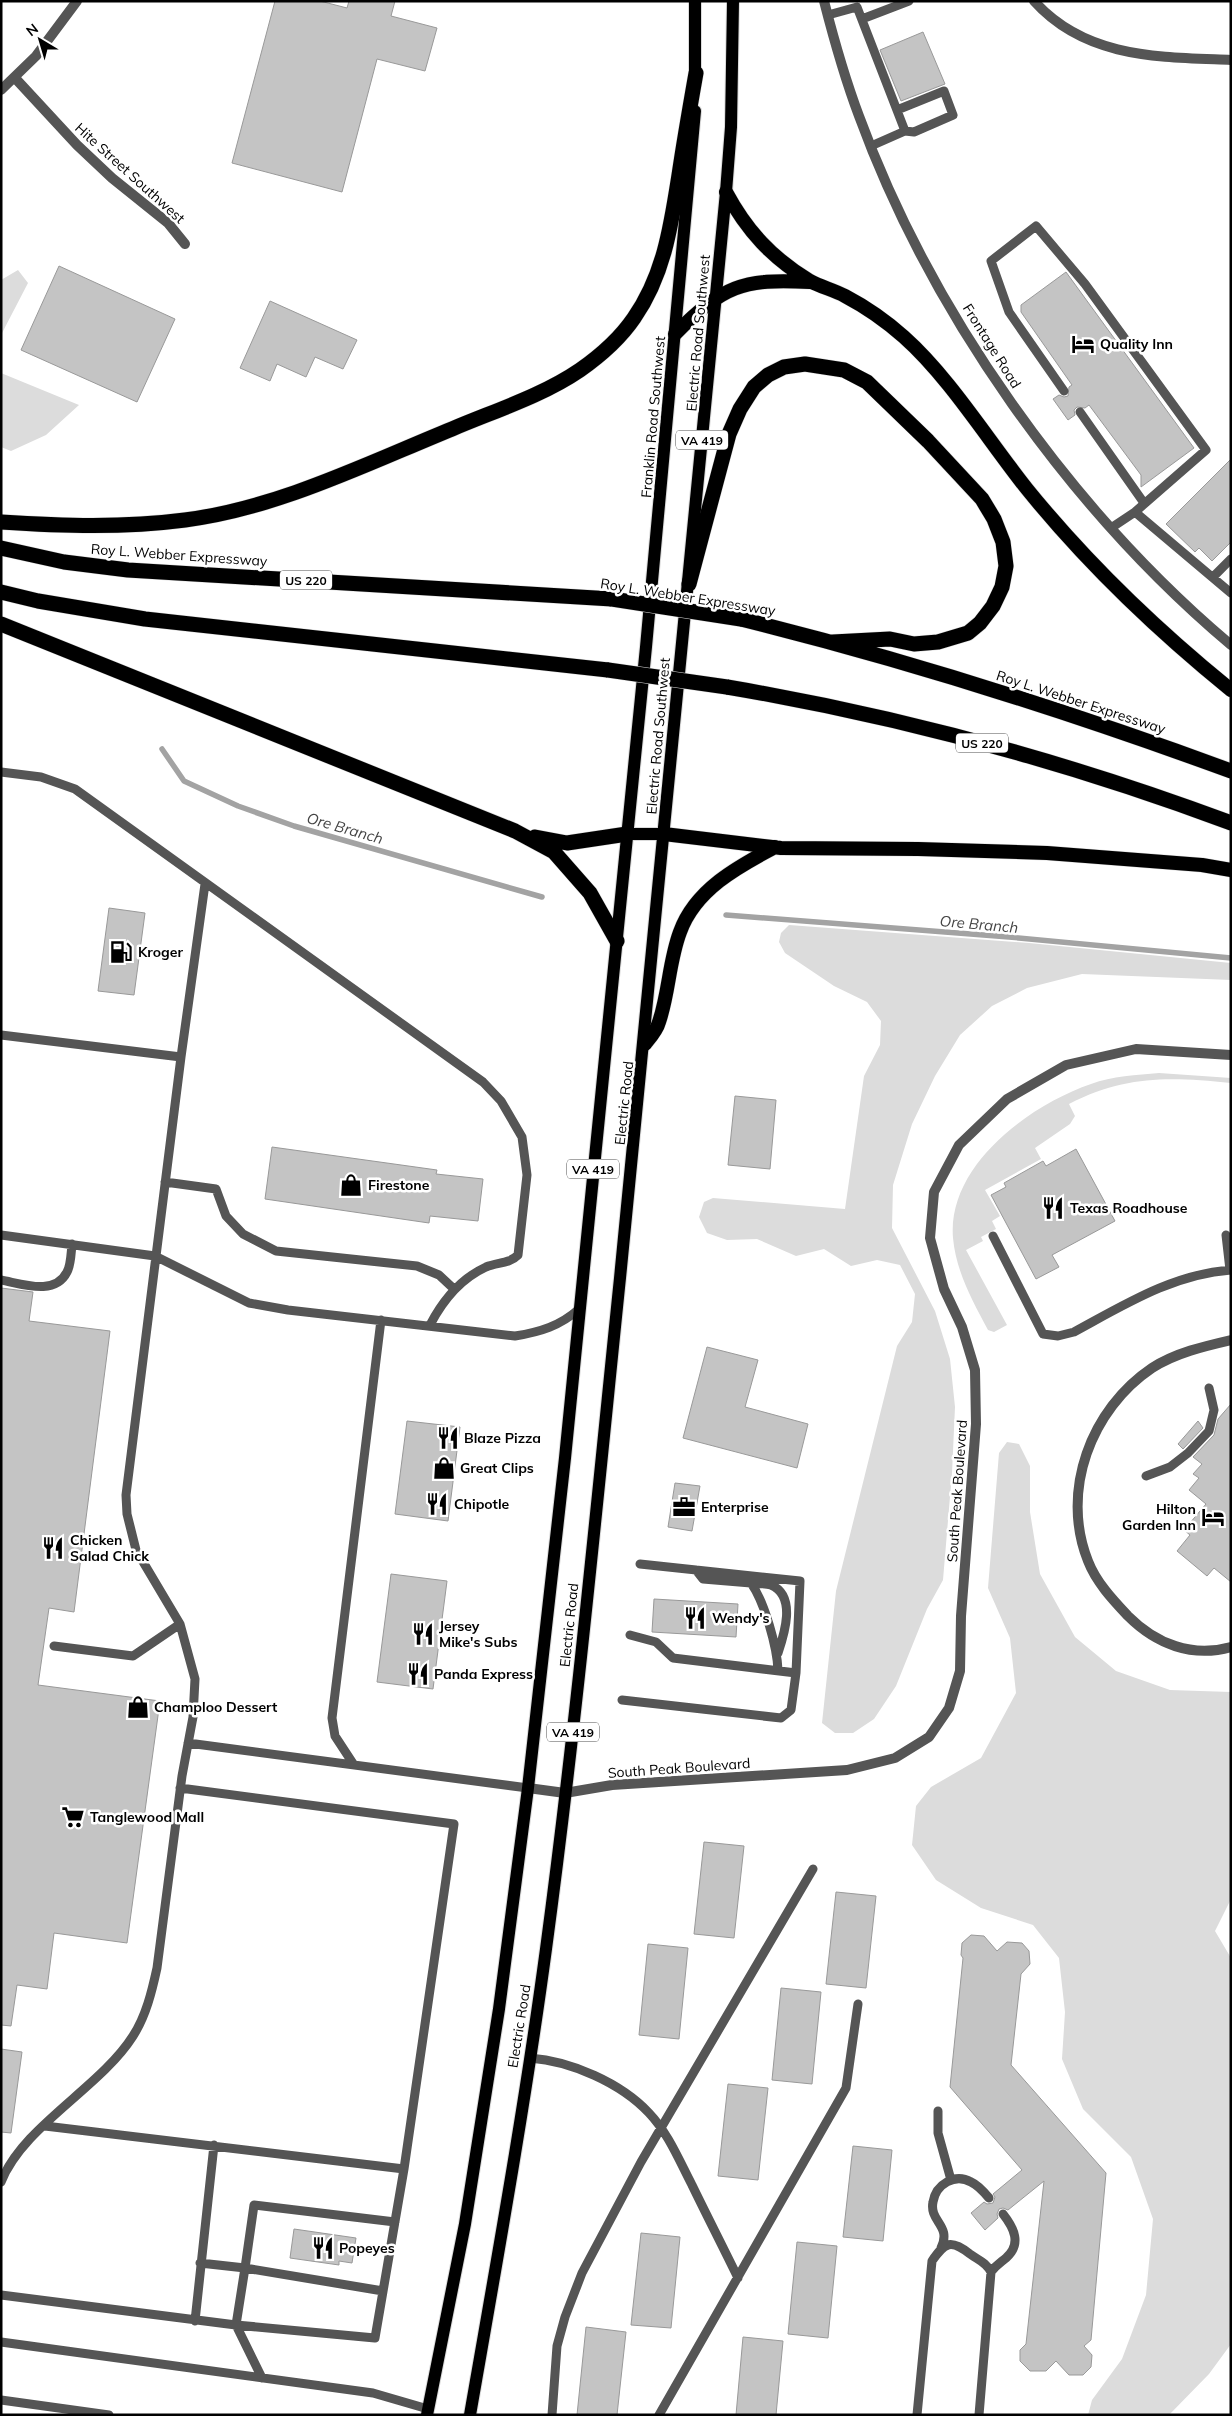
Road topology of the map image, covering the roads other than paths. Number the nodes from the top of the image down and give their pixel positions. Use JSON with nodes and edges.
{"nodes":[{"id":1,"x":76,"y":1,"type":"edge"},
{"id":2,"x":695,"y":1,"type":"edge"},
{"id":3,"x":732,"y":1,"type":"edge"},
{"id":4,"x":824,"y":1,"type":"edge"},
{"id":5,"x":909,"y":1,"type":"edge"},
{"id":6,"x":1034,"y":1,"type":"edge"},
{"id":7,"x":828,"y":16,"type":"junction"},
{"id":8,"x":862,"y":19,"type":"junction"},
{"id":9,"x":1231,"y":60,"type":"edge"},
{"id":10,"x":696,"y":73,"type":"junction"},
{"id":11,"x":15,"y":78,"type":"junction"},
{"id":12,"x":1,"y":90,"type":"edge"},
{"id":13,"x":897,"y":110,"type":"junction"},
{"id":14,"x":905,"y":131,"type":"junction"},
{"id":15,"x":871,"y":146,"type":"junction"},
{"id":16,"x":726,"y":192,"type":"junction"},
{"id":17,"x":185,"y":244,"type":"dead end"},
{"id":18,"x":811,"y":282,"type":"junction"},
{"id":19,"x":716,"y":297,"type":"junction"},
{"id":20,"x":675,"y":334,"type":"junction"},
{"id":21,"x":1064,"y":391,"type":"dead end"},
{"id":22,"x":1080,"y":412,"type":"dead end"},
{"id":23,"x":1144,"y":503,"type":"junction"},
{"id":24,"x":1135,"y":512,"type":"junction"},
{"id":25,"x":1,"y":522,"type":"edge"},
{"id":26,"x":1111,"y":528,"type":"junction"},
{"id":27,"x":1,"y":548,"type":"edge"},
{"id":28,"x":1231,"y":559,"type":"edge"},
{"id":29,"x":1213,"y":577,"type":"junction"},
{"id":30,"x":689,"y":584,"type":"junction"},
{"id":31,"x":1,"y":592,"type":"edge"},
{"id":32,"x":1231,"y":593,"type":"edge"},
{"id":33,"x":1,"y":624,"type":"edge"},
{"id":34,"x":833,"y":642,"type":"junction"},
{"id":35,"x":1231,"y":645,"type":"edge"},
{"id":36,"x":1231,"y":690,"type":"edge"},
{"id":37,"x":1231,"y":770,"type":"edge"},
{"id":38,"x":1,"y":772,"type":"edge"},
{"id":39,"x":1231,"y":823,"type":"edge"},
{"id":40,"x":514,"y":831,"type":"junction"},
{"id":41,"x":627,"y":834,"type":"junction"},
{"id":42,"x":664,"y":834,"type":"junction"},
{"id":43,"x":775,"y":847,"type":"junction"},
{"id":44,"x":1231,"y":870,"type":"edge"},
{"id":45,"x":205,"y":884,"type":"junction"},
{"id":46,"x":617,"y":941,"type":"junction"},
{"id":47,"x":1,"y":1035,"type":"edge"},
{"id":48,"x":645,"y":1044,"type":"junction"},
{"id":49,"x":1231,"y":1055,"type":"edge"},
{"id":50,"x":181,"y":1057,"type":"junction"},
{"id":51,"x":165,"y":1182,"type":"junction"},
{"id":52,"x":1,"y":1235,"type":"edge"},
{"id":53,"x":1226,"y":1235,"type":"dead end"},
{"id":54,"x":993,"y":1236,"type":"dead end"},
{"id":55,"x":72,"y":1244,"type":"junction"},
{"id":56,"x":155,"y":1256,"type":"junction"},
{"id":57,"x":1231,"y":1270,"type":"edge"},
{"id":58,"x":1,"y":1280,"type":"edge"},
{"id":59,"x":454,"y":1289,"type":"junction"},
{"id":60,"x":579,"y":1308,"type":"junction"},
{"id":61,"x":381,"y":1320,"type":"junction"},
{"id":62,"x":430,"y":1325,"type":"junction"},
{"id":63,"x":1231,"y":1340,"type":"edge"},
{"id":64,"x":1209,"y":1388,"type":"dead end"},
{"id":65,"x":1146,"y":1476,"type":"dead end"},
{"id":66,"x":640,"y":1564,"type":"dead end"},
{"id":67,"x":696,"y":1570,"type":"junction"},
{"id":68,"x":751,"y":1583,"type":"junction"},
{"id":69,"x":180,"y":1624,"type":"junction"},
{"id":70,"x":630,"y":1635,"type":"dead end"},
{"id":71,"x":54,"y":1646,"type":"dead end"},
{"id":72,"x":1231,"y":1648,"type":"edge"},
{"id":73,"x":778,"y":1653,"type":"junction"},
{"id":74,"x":778,"y":1670,"type":"junction"},
{"id":75,"x":796,"y":1673,"type":"junction"},
{"id":76,"x":622,"y":1700,"type":"dead end"},
{"id":77,"x":188,"y":1743,"type":"junction"},
{"id":78,"x":354,"y":1765,"type":"junction"},
{"id":79,"x":180,"y":1788,"type":"junction"},
{"id":80,"x":528,"y":1788,"type":"junction"},
{"id":81,"x":565,"y":1793,"type":"junction"},
{"id":82,"x":813,"y":1869,"type":"dead end"},
{"id":83,"x":858,"y":2004,"type":"dead end"},
{"id":84,"x":530,"y":2058,"type":"junction"},
{"id":85,"x":938,"y":2111,"type":"dead end"},
{"id":86,"x":45,"y":2126,"type":"junction"},
{"id":87,"x":661,"y":2129,"type":"junction"},
{"id":88,"x":214,"y":2145,"type":"junction"},
{"id":89,"x":404,"y":2169,"type":"junction"},
{"id":90,"x":951,"y":2180,"type":"junction"},
{"id":91,"x":1,"y":2182,"type":"edge"},
{"id":92,"x":989,"y":2198,"type":"dead end"},
{"id":93,"x":1003,"y":2214,"type":"dead end"},
{"id":94,"x":395,"y":2222,"type":"junction"},
{"id":95,"x":939,"y":2251,"type":"junction"},
{"id":96,"x":200,"y":2263,"type":"junction"},
{"id":97,"x":245,"y":2268,"type":"junction"},
{"id":98,"x":992,"y":2272,"type":"junction"},
{"id":99,"x":738,"y":2278,"type":"junction"},
{"id":100,"x":383,"y":2291,"type":"junction"},
{"id":101,"x":1,"y":2295,"type":"edge"},
{"id":102,"x":195,"y":2321,"type":"junction"},
{"id":103,"x":236,"y":2325,"type":"junction"},
{"id":104,"x":1,"y":2342,"type":"edge"},
{"id":105,"x":262,"y":2378,"type":"junction"},
{"id":106,"x":1,"y":2400,"type":"edge"},
{"id":107,"x":431,"y":2413,"type":"edge"},
{"id":108,"x":109,"y":2415,"type":"edge"},
{"id":109,"x":470,"y":2415,"type":"edge"},
{"id":110,"x":552,"y":2415,"type":"edge"},
{"id":111,"x":659,"y":2415,"type":"edge"},
{"id":112,"x":917,"y":2415,"type":"edge"},
{"id":113,"x":979,"y":2415,"type":"edge"}],
"edges":[{"from":1,"to":11,"type":"street"},
{"from":2,"to":10,"type":"main road","name":"Franklin Road Southwest"},
{"from":3,"to":16,"type":"main road"},
{"from":4,"to":7,"type":"street","name":"Frontage Road"},
{"from":5,"to":8,"type":"lane"},
{"from":6,"to":9,"type":"street"},
{"from":7,"to":8,"type":"lane"},
{"from":7,"to":15,"type":"street","name":"Frontage Road"},
{"from":8,"to":13,"type":"lane"},
{"from":10,"to":20,"type":"main road","name":"Franklin Road Southwest"},
{"from":10,"to":25,"type":"highway"},
{"from":11,"to":12,"type":"street"},
{"from":11,"to":17,"type":"street","name":"Hite Street Southwest"},
{"from":13,"to":14,"type":"lane"},
{"from":13,"to":14,"type":"lane"},
{"from":14,"to":15,"type":"lane"},
{"from":15,"to":26,"type":"street","name":"Frontage Road"},
{"from":16,"to":18,"type":"highway"},
{"from":16,"to":19,"type":"main road","name":"Electric Road Southwest","number":"VA 419"},
{"from":18,"to":19,"type":"highway"},
{"from":18,"to":36,"type":"highway"},
{"from":19,"to":20,"type":"highway"},
{"from":19,"to":30,"type":"main road","name":"Electric Road Southwest","number":"VA 419"},
{"from":20,"to":41,"type":"main road","name":"Franklin Road Southwest"},
{"from":21,"to":23,"type":"lane"},
{"from":22,"to":23,"type":"lane"},
{"from":23,"to":24,"type":"lane"},
{"from":24,"to":26,"type":"lane"},
{"from":24,"to":29,"type":"lane"},
{"from":26,"to":35,"type":"street","name":"Frontage Road"},
{"from":27,"to":34,"type":"highway","name":"Roy L. Webber Expressway","number":"US 220","bridge":true},
{"from":28,"to":29,"type":"lane"},
{"from":29,"to":32,"type":"lane"},
{"from":30,"to":34,"type":"highway"},
{"from":30,"to":42,"type":"main road","name":"Electric Road Southwest","number":"VA 419"},
{"from":31,"to":39,"type":"highway","number":"US 220","bridge":true},
{"from":33,"to":40,"type":"highway"},
{"from":34,"to":37,"type":"highway","name":"Roy L. Webber Expressway","number":"US 220"},
{"from":38,"to":45,"type":"lane"},
{"from":40,"to":41,"type":"highway"},
{"from":40,"to":46,"type":"highway"},
{"from":41,"to":42,"type":"main road"},
{"from":41,"to":46,"type":"main road","number":"VA 419"},
{"from":42,"to":43,"type":"highway"},
{"from":42,"to":48,"type":"main road","name":"Electric Road","number":"VA 419"},
{"from":43,"to":44,"type":"highway"},
{"from":43,"to":48,"type":"highway"},
{"from":45,"to":50,"type":"lane"},
{"from":45,"to":59,"type":"lane"},
{"from":46,"to":60,"type":"main road","name":"Electric Road","number":"VA 419"},
{"from":47,"to":50,"type":"lane"},
{"from":48,"to":81,"type":"main road","name":"Electric Road","number":"VA 419"},
{"from":49,"to":81,"type":"street","name":"South Peak Boulevard"},
{"from":50,"to":51,"type":"lane"},
{"from":51,"to":56,"type":"lane"},
{"from":51,"to":59,"type":"lane"},
{"from":52,"to":55,"type":"lane"},
{"from":53,"to":57,"type":"lane"},
{"from":54,"to":57,"type":"lane"},
{"from":55,"to":56,"type":"lane"},
{"from":55,"to":58,"type":"lane"},
{"from":56,"to":61,"type":"lane"},
{"from":56,"to":69,"type":"lane"},
{"from":59,"to":62,"type":"lane"},
{"from":60,"to":62,"type":"lane"},
{"from":60,"to":80,"type":"main road","name":"Electric Road","number":"VA 419"},
{"from":61,"to":62,"type":"lane"},
{"from":61,"to":78,"type":"lane"},
{"from":63,"to":72,"type":"street"},
{"from":64,"to":65,"type":"lane"},
{"from":66,"to":67,"type":"lane"},
{"from":67,"to":68,"type":"lane"},
{"from":67,"to":75,"type":"lane"},
{"from":68,"to":73,"type":"lane"},
{"from":68,"to":73,"type":"lane"},
{"from":69,"to":71,"type":"lane"},
{"from":69,"to":77,"type":"lane"},
{"from":70,"to":74,"type":"lane"},
{"from":73,"to":74,"type":"lane"},
{"from":74,"to":75,"type":"lane"},
{"from":75,"to":76,"type":"lane"},
{"from":77,"to":78,"type":"lane"},
{"from":77,"to":79,"type":"lane"},
{"from":78,"to":80,"type":"lane"},
{"from":79,"to":86,"type":"lane"},
{"from":79,"to":89,"type":"lane"},
{"from":80,"to":81,"type":"street","name":"South Peak Boulevard"},
{"from":80,"to":107,"type":"main road","name":"Electric Road","number":"VA 419"},
{"from":81,"to":84,"type":"main road","name":"Electric Road","number":"VA 419"},
{"from":82,"to":87,"type":"lane"},
{"from":83,"to":99,"type":"lane"},
{"from":84,"to":87,"type":"lane"},
{"from":84,"to":109,"type":"main road","name":"Electric Road","number":"VA 419"},
{"from":85,"to":90,"type":"lane"},
{"from":86,"to":88,"type":"lane"},
{"from":86,"to":91,"type":"lane"},
{"from":87,"to":99,"type":"lane"},
{"from":87,"to":110,"type":"lane"},
{"from":88,"to":89,"type":"lane"},
{"from":88,"to":96,"type":"lane"},
{"from":89,"to":94,"type":"lane"},
{"from":90,"to":92,"type":"lane"},
{"from":90,"to":95,"type":"lane"},
{"from":93,"to":98,"type":"lane"},
{"from":94,"to":97,"type":"lane"},
{"from":94,"to":100,"type":"lane"},
{"from":95,"to":98,"type":"lane"},
{"from":95,"to":112,"type":"lane"},
{"from":96,"to":97,"type":"lane"},
{"from":96,"to":102,"type":"lane"},
{"from":97,"to":100,"type":"lane"},
{"from":97,"to":103,"type":"lane"},
{"from":98,"to":113,"type":"lane"},
{"from":99,"to":111,"type":"lane"},
{"from":100,"to":103,"type":"lane"},
{"from":101,"to":102,"type":"lane"},
{"from":102,"to":103,"type":"lane"},
{"from":103,"to":105,"type":"lane"},
{"from":104,"to":105,"type":"lane"},
{"from":105,"to":107,"type":"lane"},
{"from":106,"to":108,"type":"lane"}]}
